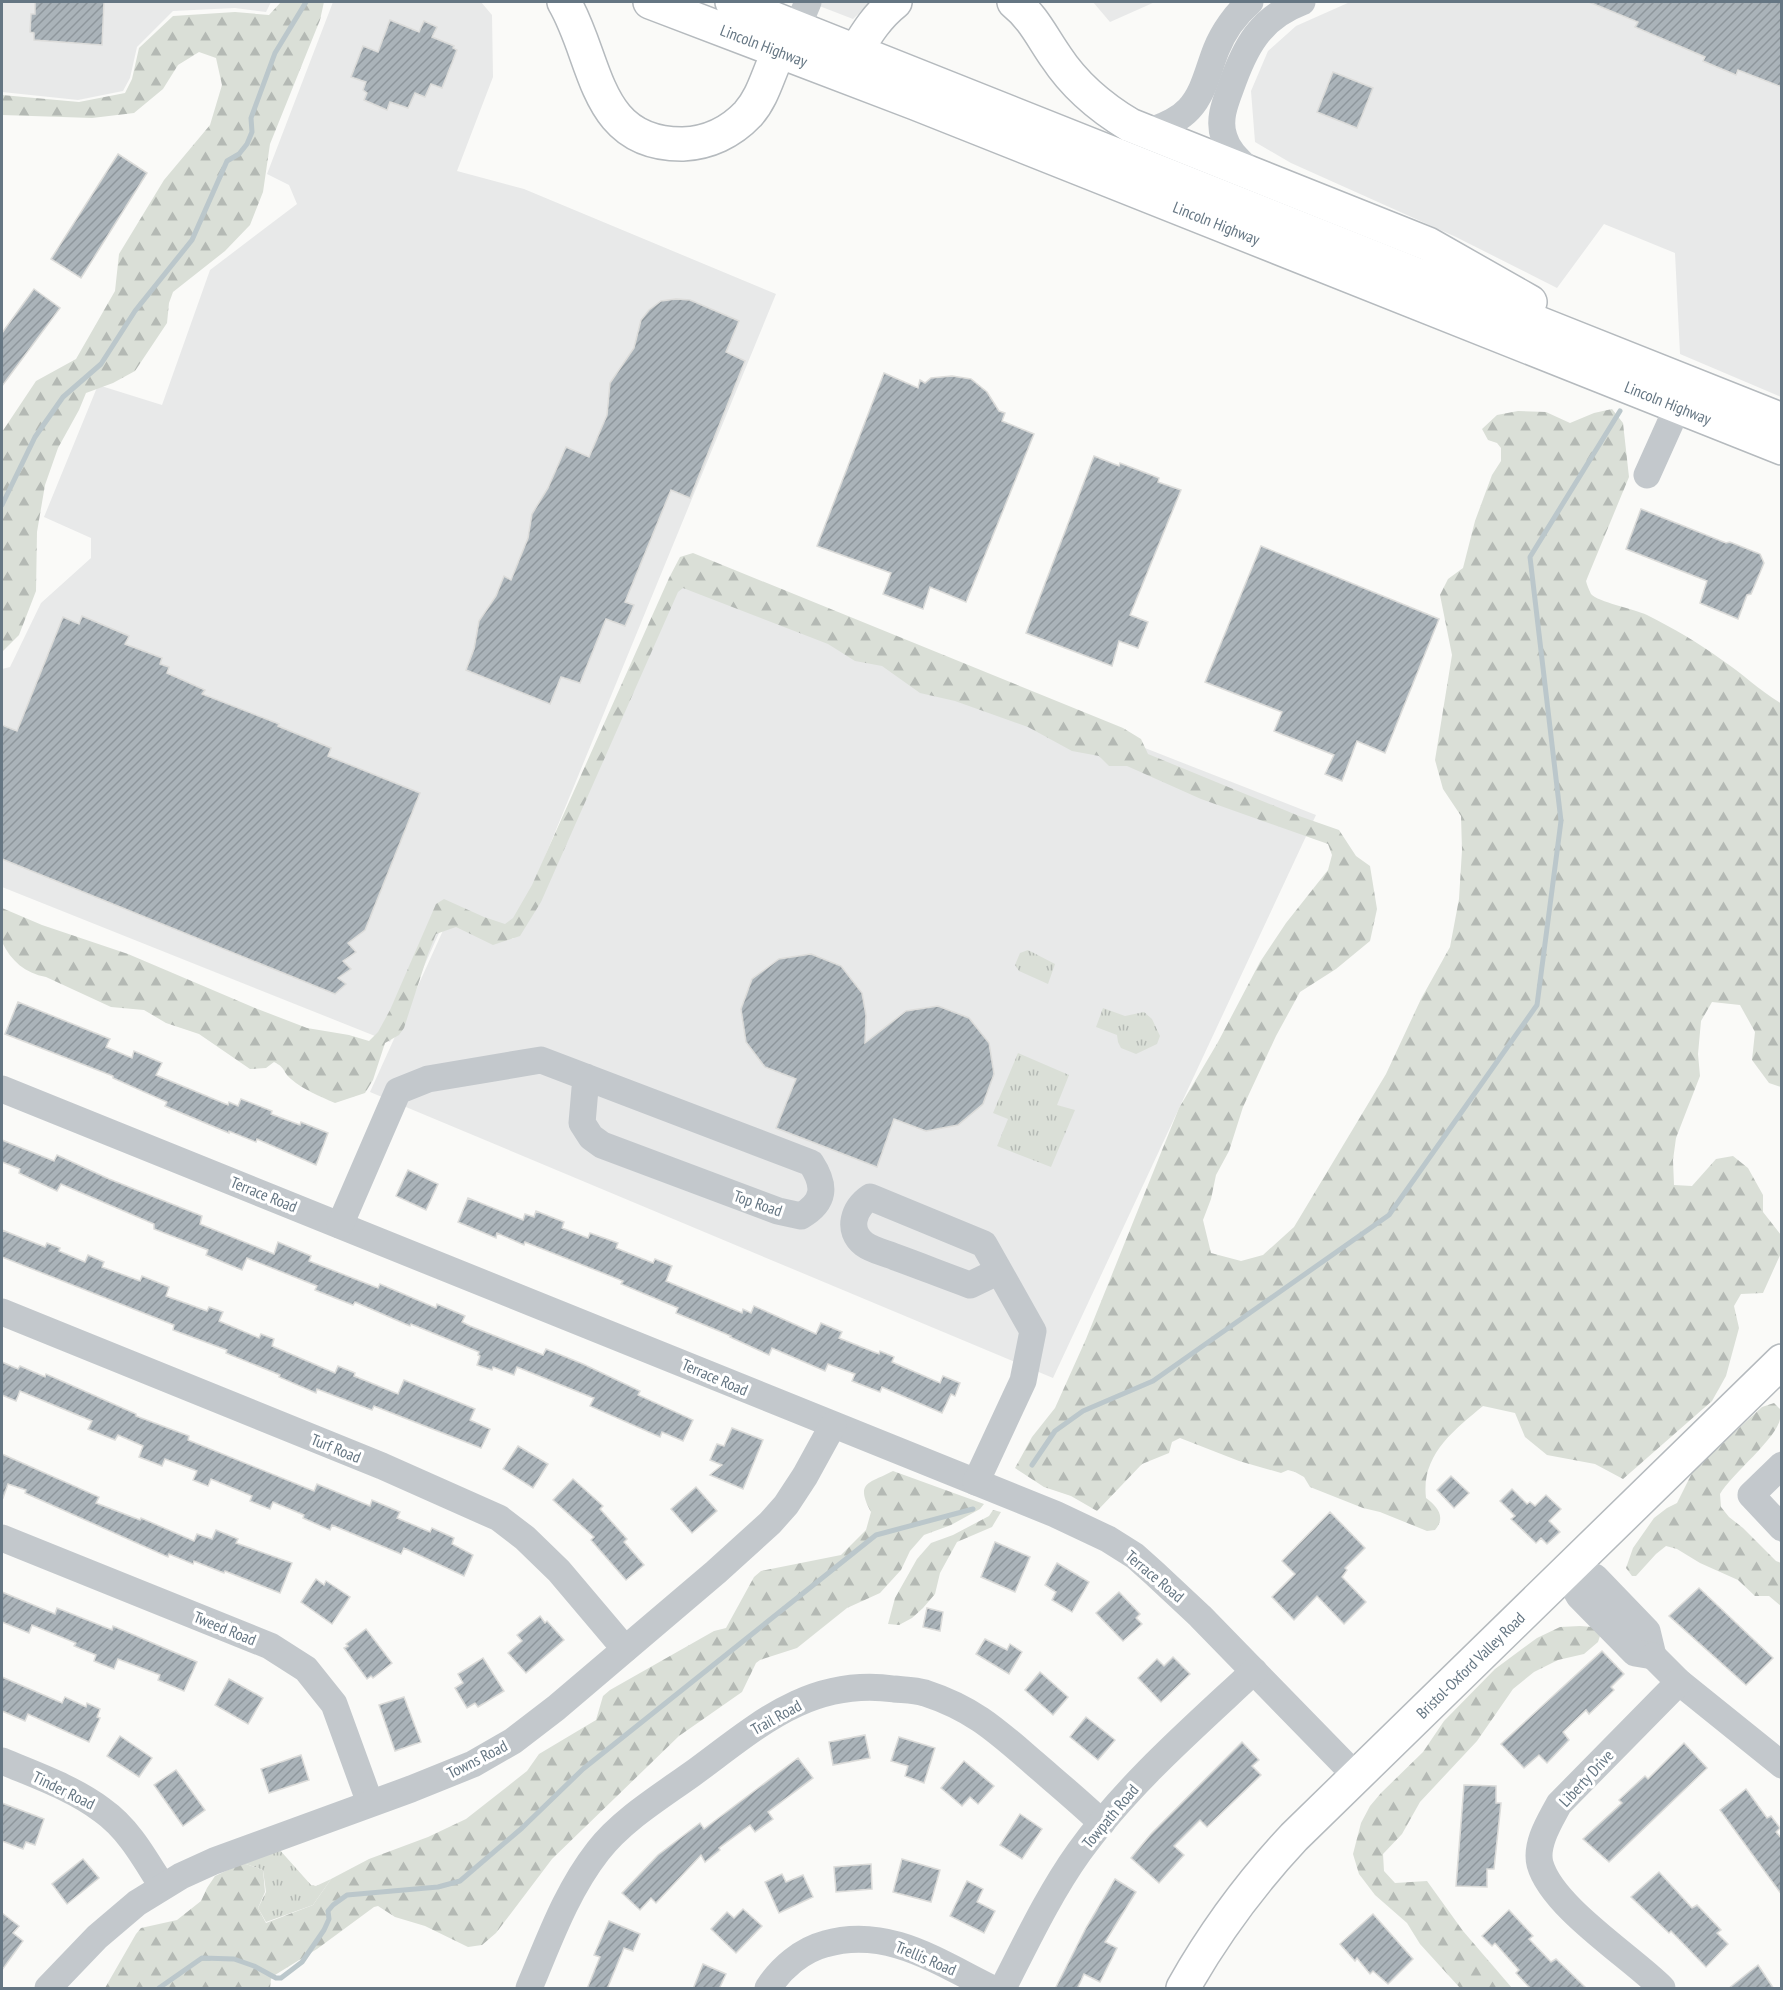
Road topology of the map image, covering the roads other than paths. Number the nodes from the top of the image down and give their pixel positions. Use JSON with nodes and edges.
{"nodes":[{"id":1,"x":564,"y":2,"type":"edge"},
{"id":2,"x":650,"y":2,"type":"edge"},
{"id":3,"x":732,"y":2,"type":"edge"},
{"id":4,"x":896,"y":2,"type":"edge"},
{"id":5,"x":1014,"y":2,"type":"edge"},
{"id":6,"x":1251,"y":2,"type":"edge"},
{"id":7,"x":1302,"y":2,"type":"edge"},
{"id":8,"x":795,"y":27,"type":"edge"},
{"id":9,"x":848,"y":63,"type":"junction"},
{"id":10,"x":1148,"y":132,"type":"junction"},
{"id":11,"x":1252,"y":173,"type":"junction"},
{"id":12,"x":1635,"y":375,"type":"junction"},
{"id":13,"x":1678,"y":406,"type":"junction"},
{"id":14,"x":1782,"y":420,"type":"edge"},
{"id":15,"x":1782,"y":448,"type":"edge"},
{"id":16,"x":1647,"y":475,"type":"dead end"},
{"id":17,"x":586,"y":1077,"type":"junction"},
{"id":18,"x":2,"y":1089,"type":"edge"},
{"id":19,"x":340,"y":1225,"type":"junction"},
{"id":20,"x":999,"y":1270,"type":"junction"},
{"id":21,"x":2,"y":1312,"type":"edge"},
{"id":22,"x":1782,"y":1361,"type":"edge"},
{"id":23,"x":832,"y":1425,"type":"junction"},
{"id":24,"x":1782,"y":1465,"type":"edge"},
{"id":25,"x":976,"y":1482,"type":"junction"},
{"id":26,"x":1782,"y":1527,"type":"edge"},
{"id":27,"x":2,"y":1538,"type":"edge"},
{"id":28,"x":1566,"y":1571,"type":"junction"},
{"id":29,"x":625,"y":1649,"type":"junction"},
{"id":30,"x":1254,"y":1671,"type":"junction"},
{"id":31,"x":1679,"y":1682,"type":"junction"},
{"id":32,"x":2,"y":1761,"type":"edge"},
{"id":33,"x":1782,"y":1765,"type":"edge"},
{"id":34,"x":1356,"y":1776,"type":"junction"},
{"id":35,"x":370,"y":1803,"type":"junction"},
{"id":36,"x":1102,"y":1823,"type":"junction"},
{"id":37,"x":162,"y":1886,"type":"junction"},
{"id":38,"x":48,"y":1989,"type":"edge"},
{"id":39,"x":529,"y":1989,"type":"edge"},
{"id":40,"x":768,"y":1989,"type":"edge"},
{"id":41,"x":991,"y":1989,"type":"edge"},
{"id":42,"x":1003,"y":1989,"type":"edge"},
{"id":43,"x":1183,"y":1989,"type":"edge"},
{"id":44,"x":1662,"y":1989,"type":"edge"}],
"edges":[{"from":1,"to":8,"type":"main road"},
{"from":2,"to":8,"type":"main road","name":"Lincoln Highway"},
{"from":3,"to":8,"type":"main road","name":"Lincoln Highway"},
{"from":4,"to":9,"type":"main road"},
{"from":5,"to":10,"type":"main road"},
{"from":6,"to":10,"type":"street"},
{"from":7,"to":11,"type":"street"},
{"from":8,"to":9,"type":"main road","name":"Lincoln Highway"},
{"from":9,"to":12,"type":"main road","name":"Lincoln Highway"},
{"from":10,"to":11,"type":"main road"},
{"from":11,"to":12,"type":"main road"},
{"from":12,"to":13,"type":"main road","name":"Lincoln Highway"},
{"from":12,"to":14,"type":"main road","name":"Lincoln Highway"},
{"from":13,"to":15,"type":"main road","name":"Lincoln Highway"},
{"from":13,"to":16,"type":"street"},
{"from":17,"to":17,"type":"street","name":"Top Road"},
{"from":17,"to":19,"type":"street","name":"Top Road"},
{"from":18,"to":19,"type":"street","name":"Terrace Road"},
{"from":19,"to":23,"type":"street","name":"Terrace Road"},
{"from":20,"to":20,"type":"street"},
{"from":20,"to":25,"type":"street"},
{"from":21,"to":29,"type":"street","name":"Turf Road"},
{"from":22,"to":28,"type":"main road","name":"Bristol-Oxford Valley Road"},
{"from":23,"to":25,"type":"street","name":"Terrace Road"},
{"from":23,"to":29,"type":"street","name":"Towns Road"},
{"from":24,"to":26,"type":"street"},
{"from":25,"to":30,"type":"street","name":"Terrace Road"},
{"from":27,"to":35,"type":"street","name":"Tweed Road"},
{"from":28,"to":31,"type":"street"},
{"from":28,"to":34,"type":"main road","name":"Bristol-Oxford Valley Road"},
{"from":29,"to":35,"type":"street","name":"Towns Road"},
{"from":30,"to":34,"type":"street","name":"Terrace Road"},
{"from":30,"to":36,"type":"street","name":"Towpath Road"},
{"from":31,"to":33,"type":"street"},
{"from":31,"to":44,"type":"street","name":"Liberty Drive"},
{"from":32,"to":37,"type":"street","name":"Tinder Road"},
{"from":34,"to":43,"type":"main road","name":"Bristol-Oxford Valley Road"},
{"from":35,"to":37,"type":"street","name":"Towns Road"},
{"from":36,"to":39,"type":"street","name":"Trail Road"},
{"from":36,"to":42,"type":"street","name":"Towpath Road"},
{"from":37,"to":38,"type":"street","name":"Towns Road"},
{"from":40,"to":41,"type":"street","name":"Trellis Road"}]}
